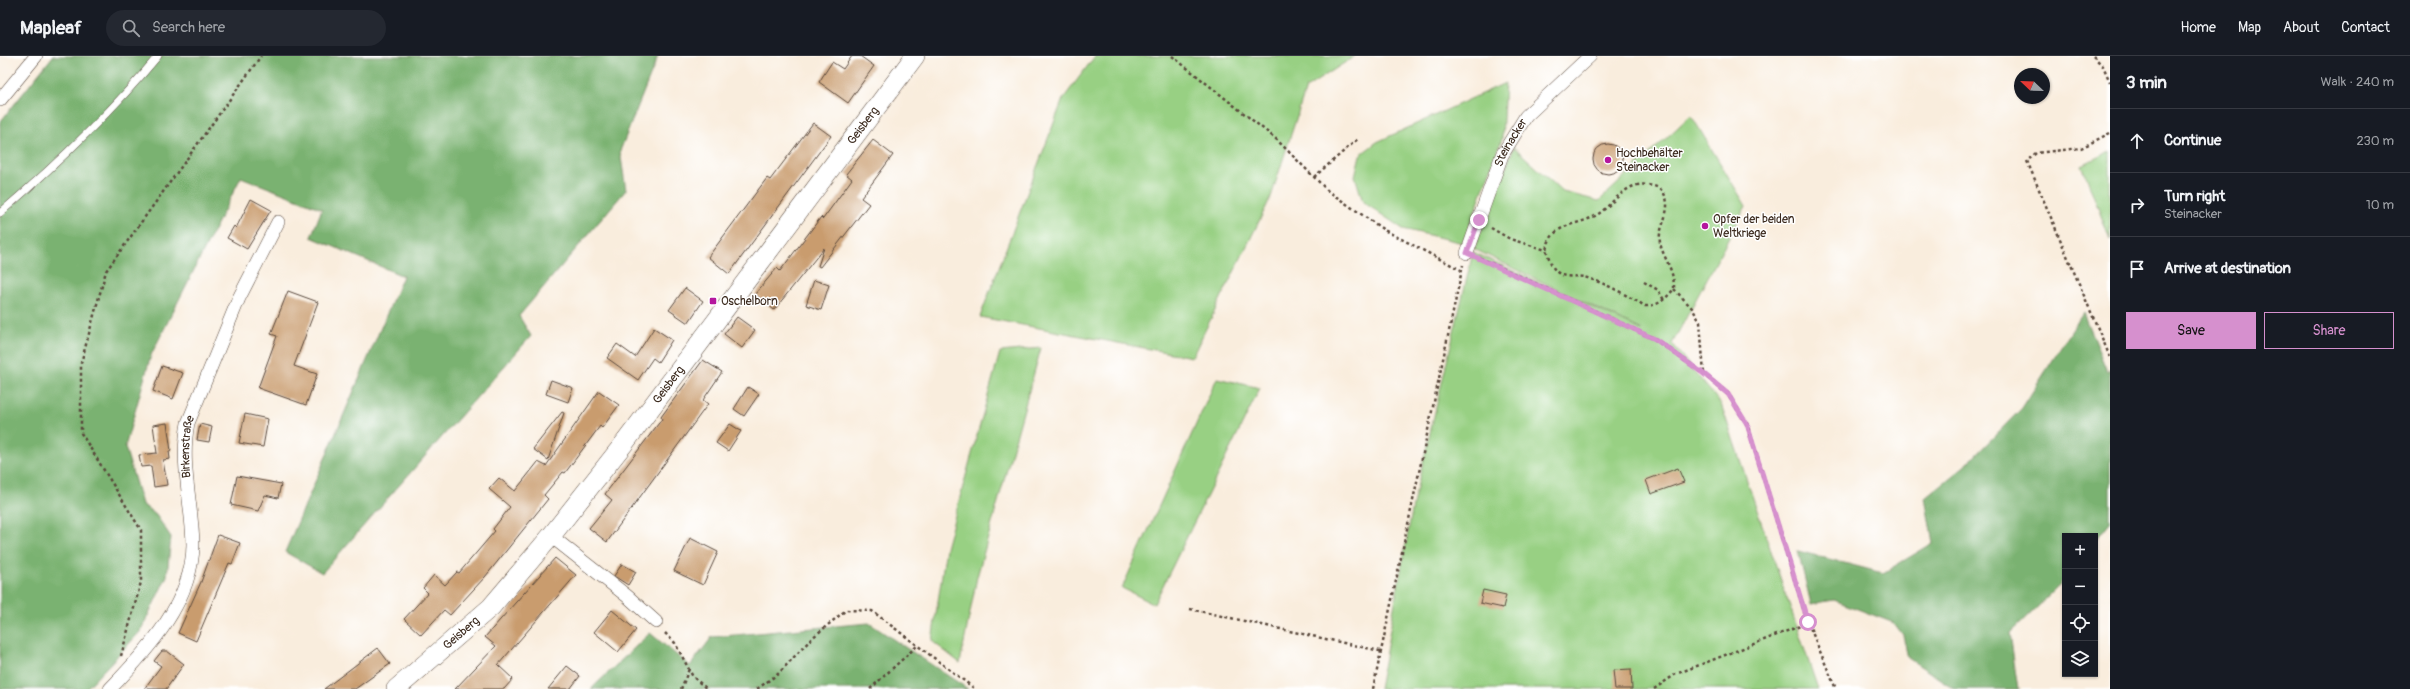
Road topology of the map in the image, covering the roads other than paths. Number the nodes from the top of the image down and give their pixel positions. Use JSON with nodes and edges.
{"nodes":[{"id":1,"x":36,"y":56,"type":"edge"},
{"id":2,"x":158,"y":56,"type":"edge"},
{"id":3,"x":915,"y":56,"type":"edge"},
{"id":4,"x":1590,"y":56,"type":"edge"},
{"id":5,"x":0,"y":100,"type":"edge"},
{"id":6,"x":0,"y":213,"type":"edge"},
{"id":7,"x":278,"y":222,"type":"dead end"},
{"id":8,"x":1467,"y":253,"type":"road end"},
{"id":9,"x":551,"y":536,"type":"junction"},
{"id":10,"x":656,"y":622,"type":"road end"},
{"id":11,"x":112,"y":687,"type":"edge"},
{"id":12,"x":396,"y":689,"type":"edge"}],
"edges":[{"from":1,"to":5,"type":"street"},
{"from":2,"to":6,"type":"lane"},
{"from":3,"to":9,"type":"street","name":"Geisberg"},
{"from":4,"to":8,"type":"street","name":"Steinacker"},
{"from":7,"to":11,"type":"street","name":"Birkenstraße"},
{"from":9,"to":10,"type":"street"},
{"from":9,"to":12,"type":"street","name":"Geisberg"}]}
